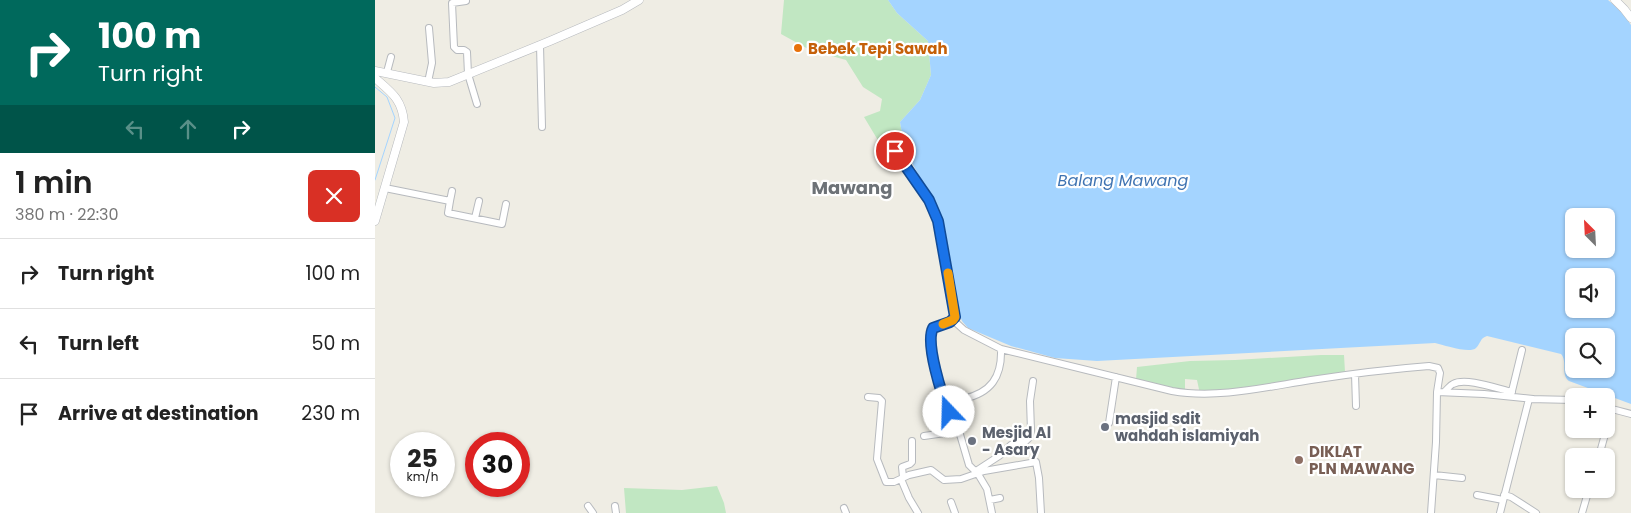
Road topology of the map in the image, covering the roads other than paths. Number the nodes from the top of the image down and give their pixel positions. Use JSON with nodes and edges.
{"nodes":[{"id":1,"x":639,"y":0,"type":"edge"},
{"id":2,"x":1615,"y":0,"type":"edge"},
{"id":3,"x":466,"y":1,"type":"edge"},
{"id":4,"x":1631,"y":18,"type":"edge"},
{"id":5,"x":429,"y":28,"type":"dead end"},
{"id":6,"x":540,"y":45,"type":"junction"},
{"id":7,"x":391,"y":57,"type":"dead end"},
{"id":8,"x":375,"y":71,"type":"edge"},
{"id":9,"x":387,"y":72,"type":"junction"},
{"id":10,"x":468,"y":74,"type":"junction"},
{"id":11,"x":375,"y":78,"type":"edge"},
{"id":12,"x":428,"y":82,"type":"junction"},
{"id":13,"x":477,"y":104,"type":"dead end"},
{"id":14,"x":542,"y":127,"type":"dead end"},
{"id":15,"x":895,"y":151,"type":"dead end"},
{"id":16,"x":385,"y":188,"type":"junction"},
{"id":17,"x":452,"y":192,"type":"dead end"},
{"id":18,"x":450,"y":201,"type":"junction"},
{"id":19,"x":479,"y":201,"type":"dead end"},
{"id":20,"x":506,"y":204,"type":"dead end"},
{"id":21,"x":475,"y":218,"type":"junction"},
{"id":22,"x":375,"y":220,"type":"edge"},
{"id":23,"x":953,"y":320,"type":"junction"},
{"id":24,"x":1001,"y":349,"type":"junction"},
{"id":25,"x":1522,"y":352,"type":"dead end"},
{"id":26,"x":1355,"y":374,"type":"junction"},
{"id":27,"x":1116,"y":377,"type":"junction"},
{"id":28,"x":1033,"y":381,"type":"dead end"},
{"id":29,"x":1441,"y":392,"type":"junction"},
{"id":30,"x":1512,"y":394,"type":"junction"},
{"id":31,"x":868,"y":397,"type":"dead end"},
{"id":32,"x":963,"y":399,"type":"dead end"},
{"id":33,"x":1531,"y":399,"type":"junction"},
{"id":34,"x":1565,"y":400,"type":"edge"},
{"id":35,"x":1356,"y":406,"type":"dead end"},
{"id":36,"x":1615,"y":410,"type":"edge"},
{"id":37,"x":1631,"y":414,"type":"edge"},
{"id":38,"x":1109,"y":423,"type":"dead end"},
{"id":39,"x":959,"y":431,"type":"junction"},
{"id":40,"x":924,"y":436,"type":"dead end"},
{"id":41,"x":912,"y":441,"type":"dead end"},
{"id":42,"x":976,"y":473,"type":"junction"},
{"id":43,"x":1435,"y":475,"type":"junction"},
{"id":44,"x":902,"y":478,"type":"junction"},
{"id":45,"x":1462,"y":478,"type":"dead end"},
{"id":46,"x":1477,"y":495,"type":"dead end"},
{"id":47,"x":1504,"y":497,"type":"junction"},
{"id":48,"x":1000,"y":498,"type":"dead end"},
{"id":49,"x":1586,"y":498,"type":"edge"},
{"id":50,"x":991,"y":500,"type":"junction"},
{"id":51,"x":951,"y":502,"type":"dead end"},
{"id":52,"x":587,"y":506,"type":"dead end"},
{"id":53,"x":593,"y":513,"type":"edge"},
{"id":54,"x":918,"y":513,"type":"edge"},
{"id":55,"x":955,"y":513,"type":"edge"},
{"id":56,"x":992,"y":513,"type":"edge"},
{"id":57,"x":1041,"y":513,"type":"edge"},
{"id":58,"x":1431,"y":513,"type":"edge"},
{"id":59,"x":1499,"y":513,"type":"edge"},
{"id":60,"x":1536,"y":513,"type":"edge"},
{"id":61,"x":1582,"y":513,"type":"edge"}],
"edges":[{"from":1,"to":6,"type":"street"},
{"from":2,"to":4,"type":"street"},
{"from":3,"to":10,"type":"street"},
{"from":5,"to":12,"type":"street"},
{"from":6,"to":10,"type":"street"},
{"from":6,"to":14,"type":"street"},
{"from":7,"to":9,"type":"street"},
{"from":8,"to":9,"type":"street"},
{"from":9,"to":12,"type":"street"},
{"from":10,"to":12,"type":"street"},
{"from":10,"to":13,"type":"street"},
{"from":11,"to":16,"type":"street"},
{"from":15,"to":23,"type":"street"},
{"from":16,"to":18,"type":"street"},
{"from":16,"to":22,"type":"street"},
{"from":17,"to":18,"type":"street"},
{"from":18,"to":21,"type":"street"},
{"from":19,"to":21,"type":"street"},
{"from":20,"to":21,"type":"street"},
{"from":23,"to":24,"type":"street"},
{"from":23,"to":39,"type":"street"},
{"from":24,"to":27,"type":"street"},
{"from":24,"to":32,"type":"street"},
{"from":25,"to":30,"type":"street"},
{"from":26,"to":27,"type":"street"},
{"from":26,"to":29,"type":"street"},
{"from":26,"to":35,"type":"street"},
{"from":27,"to":38,"type":"street"},
{"from":28,"to":42,"type":"street"},
{"from":29,"to":30,"type":"street"},
{"from":29,"to":43,"type":"street"},
{"from":30,"to":33,"type":"street"},
{"from":31,"to":44,"type":"street"},
{"from":33,"to":34,"type":"street"},
{"from":33,"to":47,"type":"street"},
{"from":36,"to":37,"type":"street"},
{"from":39,"to":40,"type":"street"},
{"from":39,"to":42,"type":"street"},
{"from":41,"to":44,"type":"street"},
{"from":42,"to":44,"type":"street"},
{"from":42,"to":50,"type":"street"},
{"from":42,"to":57,"type":"street"},
{"from":43,"to":45,"type":"street"},
{"from":43,"to":58,"type":"street"},
{"from":44,"to":54,"type":"street"},
{"from":46,"to":47,"type":"street"},
{"from":47,"to":59,"type":"street"},
{"from":47,"to":60,"type":"street"},
{"from":48,"to":50,"type":"street"},
{"from":49,"to":61,"type":"street"},
{"from":50,"to":56,"type":"street"},
{"from":51,"to":55,"type":"street"},
{"from":52,"to":53,"type":"street"}]}
